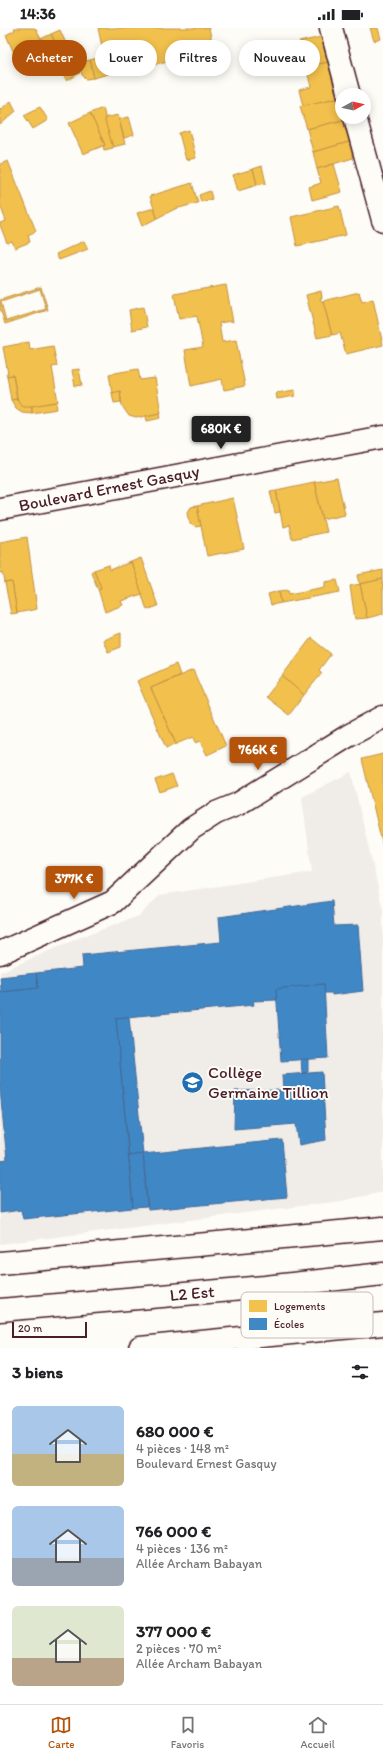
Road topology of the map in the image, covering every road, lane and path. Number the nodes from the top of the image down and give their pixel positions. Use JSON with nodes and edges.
{"nodes":[{"id":1,"x":331,"y":28,"type":"edge"},
{"id":2,"x":347,"y":88,"type":"edge"},
{"id":3,"x":357,"y":124,"type":"edge"},
{"id":4,"x":383,"y":220,"type":"edge"},
{"id":5,"x":383,"y":437,"type":"edge"},
{"id":6,"x":0,"y":509,"type":"edge"},
{"id":7,"x":383,"y":717,"type":"edge"},
{"id":8,"x":0,"y":953,"type":"edge"},
{"id":9,"x":383,"y":1228,"type":"edge"},
{"id":10,"x":0,"y":1263,"type":"edge"},
{"id":11,"x":383,"y":1274,"type":"edge"},
{"id":12,"x":0,"y":1310,"type":"edge"},
{"id":13,"x":383,"y":1324,"type":"edge"},
{"id":14,"x":373,"y":1325,"type":"edge"},
{"id":15,"x":241,"y":1338,"type":"edge"},
{"id":16,"x":140,"y":1348,"type":"edge"}],
"edges":[{"from":1,"to":2,"type":"main road"},
{"from":3,"to":4,"type":"main road"},
{"from":5,"to":6,"type":"main road","name":"Boulevard Ernest Gasquy"},
{"from":7,"to":8,"type":"main road"},
{"from":9,"to":10,"type":"main road"},
{"from":11,"to":12,"type":"main road","name":"L2 Est"},
{"from":13,"to":14,"type":"main road"},
{"from":15,"to":16,"type":"main road"}]}
